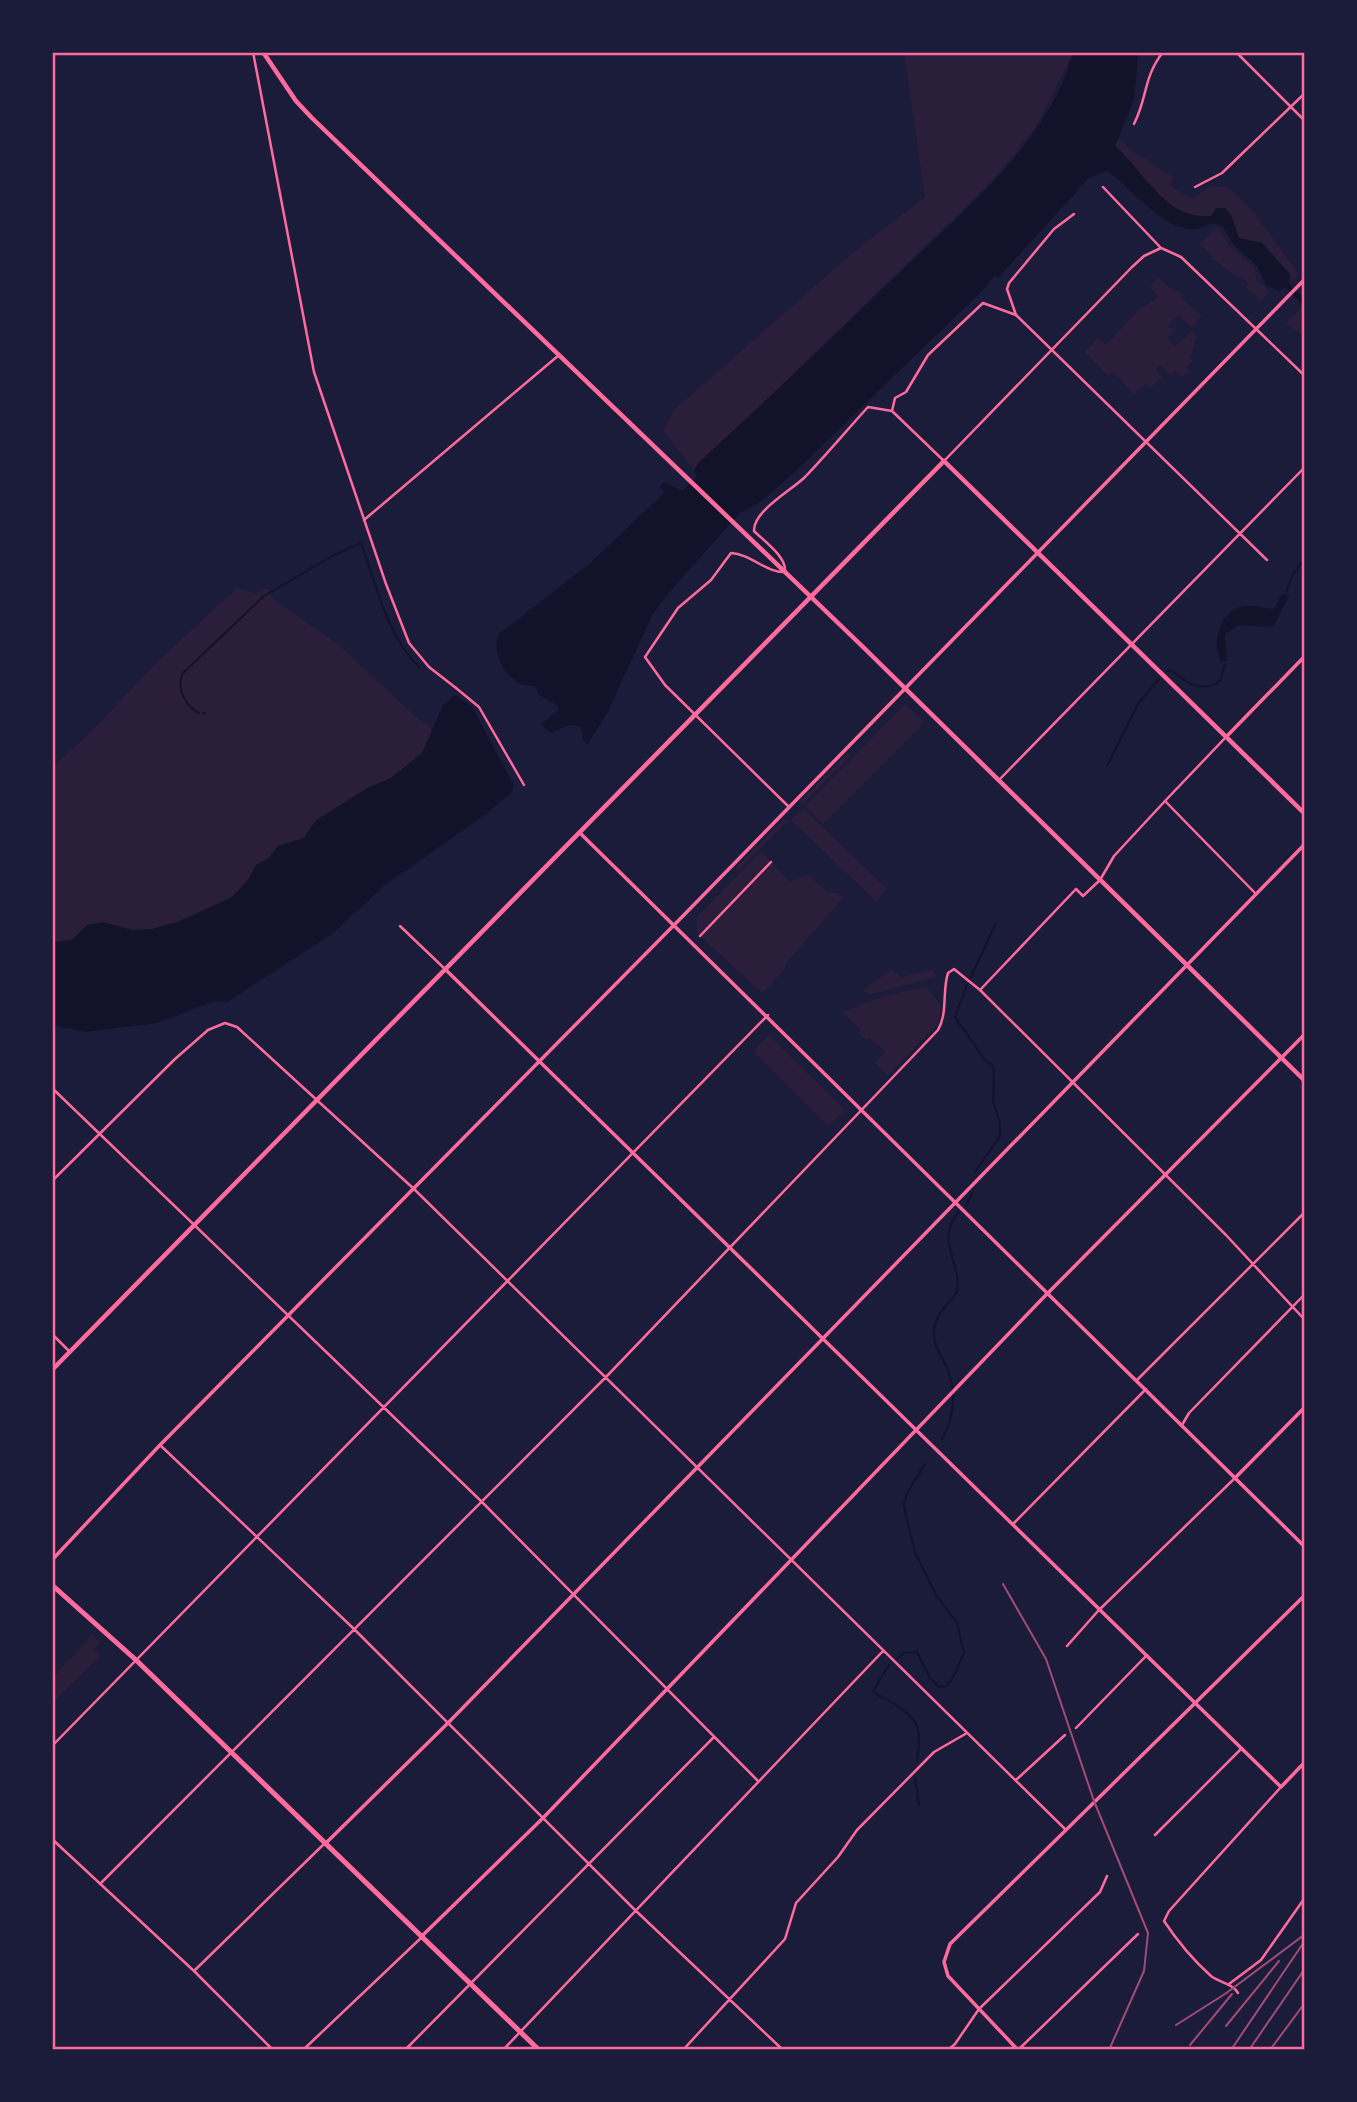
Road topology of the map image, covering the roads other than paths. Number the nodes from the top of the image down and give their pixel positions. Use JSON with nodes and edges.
{"nodes":[{"id":1,"x":253,"y":52,"type":"edge"},
{"id":2,"x":263,"y":52,"type":"edge"},
{"id":3,"x":1163,"y":52,"type":"edge"},
{"id":4,"x":1236,"y":52,"type":"edge"},
{"id":5,"x":1304,"y":94,"type":"edge"},
{"id":6,"x":1292,"y":107,"type":"junction"},
{"id":7,"x":1304,"y":120,"type":"edge"},
{"id":8,"x":1134,"y":124,"type":"dead end"},
{"id":9,"x":1103,"y":187,"type":"dead end"},
{"id":10,"x":1195,"y":187,"type":"dead end"},
{"id":11,"x":1074,"y":214,"type":"dead end"},
{"id":12,"x":1161,"y":247,"type":"junction"},
{"id":13,"x":1304,"y":280,"type":"edge"},
{"id":14,"x":1016,"y":315,"type":"junction"},
{"id":15,"x":1256,"y":329,"type":"junction"},
{"id":16,"x":1053,"y":351,"type":"junction"},
{"id":17,"x":559,"y":355,"type":"junction"},
{"id":18,"x":1304,"y":375,"type":"edge"},
{"id":19,"x":892,"y":411,"type":"junction"},
{"id":20,"x":1147,"y":442,"type":"junction"},
{"id":21,"x":944,"y":461,"type":"junction"},
{"id":22,"x":1304,"y":468,"type":"edge"},
{"id":23,"x":364,"y":520,"type":"junction"},
{"id":24,"x":1242,"y":534,"type":"junction"},
{"id":25,"x":1037,"y":553,"type":"junction"},
{"id":26,"x":1267,"y":560,"type":"dead end"},
{"id":27,"x":785,"y":572,"type":"junction"},
{"id":28,"x":811,"y":597,"type":"junction"},
{"id":29,"x":1132,"y":645,"type":"junction"},
{"id":30,"x":1304,"y":657,"type":"edge"},
{"id":31,"x":905,"y":689,"type":"junction"},
{"id":32,"x":696,"y":715,"type":"junction"},
{"id":33,"x":1227,"y":736,"type":"junction"},
{"id":34,"x":999,"y":780,"type":"junction"},
{"id":35,"x":524,"y":785,"type":"dead end"},
{"id":36,"x":1166,"y":801,"type":"junction"},
{"id":37,"x":789,"y":807,"type":"junction"},
{"id":38,"x":1304,"y":813,"type":"edge"},
{"id":39,"x":580,"y":833,"type":"junction"},
{"id":40,"x":1304,"y":845,"type":"edge"},
{"id":41,"x":771,"y":862,"type":"dead end"},
{"id":42,"x":1101,"y":880,"type":"junction"},
{"id":43,"x":1256,"y":894,"type":"junction"},
{"id":44,"x":400,"y":926,"type":"dead end"},
{"id":45,"x":674,"y":926,"type":"junction"},
{"id":46,"x":700,"y":936,"type":"dead end"},
{"id":47,"x":1186,"y":965,"type":"junction"},
{"id":48,"x":445,"y":969,"type":"junction"},
{"id":49,"x":980,"y":990,"type":"junction"},
{"id":50,"x":768,"y":1016,"type":"junction"},
{"id":51,"x":1304,"y":1035,"type":"edge"},
{"id":52,"x":1282,"y":1058,"type":"junction"},
{"id":53,"x":540,"y":1061,"type":"junction"},
{"id":54,"x":1304,"y":1080,"type":"edge"},
{"id":55,"x":1071,"y":1084,"type":"junction"},
{"id":56,"x":52,"y":1088,"type":"edge"},
{"id":57,"x":318,"y":1100,"type":"junction"},
{"id":58,"x":860,"y":1111,"type":"junction"},
{"id":59,"x":99,"y":1133,"type":"junction"},
{"id":60,"x":634,"y":1153,"type":"junction"},
{"id":61,"x":1165,"y":1176,"type":"junction"},
{"id":62,"x":52,"y":1181,"type":"edge"},
{"id":63,"x":414,"y":1189,"type":"junction"},
{"id":64,"x":954,"y":1202,"type":"junction"},
{"id":65,"x":1304,"y":1213,"type":"edge"},
{"id":66,"x":195,"y":1224,"type":"junction"},
{"id":67,"x":729,"y":1247,"type":"junction"},
{"id":68,"x":1252,"y":1266,"type":"junction"},
{"id":69,"x":506,"y":1282,"type":"junction"},
{"id":70,"x":1048,"y":1293,"type":"junction"},
{"id":71,"x":1304,"y":1295,"type":"edge"},
{"id":72,"x":1293,"y":1307,"type":"junction"},
{"id":73,"x":288,"y":1317,"type":"junction"},
{"id":74,"x":1304,"y":1319,"type":"edge"},
{"id":75,"x":52,"y":1334,"type":"edge"},
{"id":76,"x":822,"y":1341,"type":"junction"},
{"id":77,"x":70,"y":1352,"type":"junction"},
{"id":78,"x":52,"y":1370,"type":"edge"},
{"id":79,"x":606,"y":1377,"type":"junction"},
{"id":80,"x":1137,"y":1380,"type":"junction"},
{"id":81,"x":1146,"y":1389,"type":"junction"},
{"id":82,"x":385,"y":1408,"type":"junction"},
{"id":83,"x":1304,"y":1408,"type":"edge"},
{"id":84,"x":1182,"y":1425,"type":"junction"},
{"id":85,"x":916,"y":1432,"type":"junction"},
{"id":86,"x":160,"y":1445,"type":"junction"},
{"id":87,"x":697,"y":1469,"type":"junction"},
{"id":88,"x":1235,"y":1478,"type":"junction"},
{"id":89,"x":481,"y":1501,"type":"junction"},
{"id":90,"x":1014,"y":1523,"type":"junction"},
{"id":91,"x":259,"y":1537,"type":"junction"},
{"id":92,"x":1304,"y":1546,"type":"edge"},
{"id":93,"x":52,"y":1560,"type":"edge"},
{"id":94,"x":792,"y":1561,"type":"junction"},
{"id":95,"x":52,"y":1585,"type":"edge"},
{"id":96,"x":574,"y":1594,"type":"junction"},
{"id":97,"x":1304,"y":1596,"type":"edge"},
{"id":98,"x":1102,"y":1610,"type":"junction"},
{"id":99,"x":353,"y":1628,"type":"junction"},
{"id":100,"x":1067,"y":1646,"type":"dead end"},
{"id":101,"x":883,"y":1651,"type":"junction"},
{"id":102,"x":1147,"y":1655,"type":"junction"},
{"id":103,"x":136,"y":1660,"type":"junction"},
{"id":104,"x":666,"y":1690,"type":"junction"},
{"id":105,"x":1195,"y":1703,"type":"junction"},
{"id":106,"x":449,"y":1722,"type":"junction"},
{"id":107,"x":1076,"y":1728,"type":"dead end"},
{"id":108,"x":967,"y":1733,"type":"junction"},
{"id":109,"x":1065,"y":1735,"type":"dead end"},
{"id":110,"x":713,"y":1738,"type":"junction"},
{"id":111,"x":52,"y":1746,"type":"edge"},
{"id":112,"x":1241,"y":1749,"type":"junction"},
{"id":113,"x":230,"y":1752,"type":"junction"},
{"id":114,"x":1304,"y":1763,"type":"edge"},
{"id":115,"x":757,"y":1780,"type":"junction"},
{"id":116,"x":1015,"y":1780,"type":"junction"},
{"id":117,"x":1281,"y":1787,"type":"junction"},
{"id":118,"x":543,"y":1818,"type":"junction"},
{"id":119,"x":1065,"y":1829,"type":"junction"},
{"id":120,"x":1155,"y":1835,"type":"dead end"},
{"id":121,"x":52,"y":1839,"type":"edge"},
{"id":122,"x":325,"y":1843,"type":"junction"},
{"id":123,"x":590,"y":1863,"type":"junction"},
{"id":124,"x":1107,"y":1876,"type":"dead end"},
{"id":125,"x":100,"y":1884,"type":"junction"},
{"id":126,"x":1304,"y":1899,"type":"edge"},
{"id":127,"x":635,"y":1910,"type":"junction"},
{"id":128,"x":1139,"y":1934,"type":"dead end"},
{"id":129,"x":422,"y":1937,"type":"junction"},
{"id":130,"x":194,"y":1970,"type":"junction"},
{"id":131,"x":470,"y":1983,"type":"junction"},
{"id":132,"x":1229,"y":1984,"type":"junction"},
{"id":133,"x":1238,"y":1993,"type":"dead end"},
{"id":134,"x":730,"y":2000,"type":"junction"},
{"id":135,"x":979,"y":2009,"type":"junction"},
{"id":136,"x":520,"y":2031,"type":"junction"},
{"id":137,"x":274,"y":2049,"type":"edge"},
{"id":138,"x":303,"y":2049,"type":"edge"},
{"id":139,"x":405,"y":2049,"type":"edge"},
{"id":140,"x":503,"y":2049,"type":"edge"},
{"id":141,"x":539,"y":2049,"type":"edge"},
{"id":142,"x":683,"y":2049,"type":"edge"},
{"id":143,"x":783,"y":2049,"type":"edge"},
{"id":144,"x":948,"y":2049,"type":"edge"},
{"id":145,"x":1018,"y":2049,"type":"edge"}],
"edges":[{"from":1,"to":23,"type":"street"},
{"from":2,"to":17,"type":"main road"},
{"from":3,"to":8,"type":"street"},
{"from":4,"to":6,"type":"street"},
{"from":5,"to":6,"type":"street"},
{"from":6,"to":7,"type":"street"},
{"from":6,"to":10,"type":"street"},
{"from":9,"to":12,"type":"street"},
{"from":11,"to":14,"type":"street"},
{"from":12,"to":15,"type":"street"},
{"from":12,"to":16,"type":"street"},
{"from":13,"to":15,"type":"street"},
{"from":14,"to":16,"type":"street"},
{"from":14,"to":19,"type":"street"},
{"from":15,"to":18,"type":"street"},
{"from":15,"to":20,"type":"street"},
{"from":16,"to":20,"type":"street"},
{"from":16,"to":21,"type":"street"},
{"from":17,"to":23,"type":"street"},
{"from":17,"to":27,"type":"main road"},
{"from":19,"to":21,"type":"street"},
{"from":19,"to":27,"type":"street"},
{"from":20,"to":24,"type":"street"},
{"from":20,"to":25,"type":"street"},
{"from":21,"to":25,"type":"main road"},
{"from":21,"to":28,"type":"main road"},
{"from":22,"to":24,"type":"street"},
{"from":23,"to":35,"type":"street"},
{"from":24,"to":26,"type":"street"},
{"from":24,"to":29,"type":"street"},
{"from":25,"to":29,"type":"main road"},
{"from":25,"to":31,"type":"street"},
{"from":27,"to":28,"type":"main road"},
{"from":27,"to":32,"type":"street"},
{"from":28,"to":31,"type":"main road"},
{"from":28,"to":32,"type":"main road"},
{"from":29,"to":33,"type":"main road"},
{"from":29,"to":34,"type":"street"},
{"from":30,"to":33,"type":"street"},
{"from":31,"to":34,"type":"main road"},
{"from":31,"to":37,"type":"street"},
{"from":32,"to":37,"type":"street"},
{"from":32,"to":39,"type":"main road"},
{"from":33,"to":36,"type":"street"},
{"from":33,"to":38,"type":"main road"},
{"from":34,"to":42,"type":"main road"},
{"from":36,"to":42,"type":"street"},
{"from":36,"to":43,"type":"street"},
{"from":37,"to":45,"type":"street"},
{"from":39,"to":45,"type":"street"},
{"from":39,"to":48,"type":"main road"},
{"from":40,"to":43,"type":"street"},
{"from":41,"to":46,"type":"street"},
{"from":42,"to":47,"type":"main road"},
{"from":42,"to":49,"type":"street"},
{"from":43,"to":47,"type":"street"},
{"from":44,"to":48,"type":"street"},
{"from":45,"to":50,"type":"street"},
{"from":45,"to":53,"type":"street"},
{"from":47,"to":52,"type":"main road"},
{"from":47,"to":55,"type":"street"},
{"from":48,"to":53,"type":"street"},
{"from":48,"to":57,"type":"main road"},
{"from":49,"to":55,"type":"street"},
{"from":49,"to":58,"type":"street"},
{"from":50,"to":58,"type":"street"},
{"from":50,"to":60,"type":"street"},
{"from":51,"to":52,"type":"street"},
{"from":52,"to":54,"type":"main road"},
{"from":52,"to":61,"type":"street"},
{"from":53,"to":60,"type":"street"},
{"from":53,"to":63,"type":"street"},
{"from":55,"to":61,"type":"street"},
{"from":55,"to":64,"type":"street"},
{"from":56,"to":59,"type":"street"},
{"from":57,"to":59,"type":"street"},
{"from":57,"to":63,"type":"street"},
{"from":57,"to":66,"type":"main road"},
{"from":58,"to":64,"type":"street"},
{"from":58,"to":67,"type":"street"},
{"from":59,"to":62,"type":"street"},
{"from":59,"to":66,"type":"street"},
{"from":60,"to":67,"type":"street"},
{"from":60,"to":69,"type":"street"},
{"from":61,"to":68,"type":"street"},
{"from":61,"to":70,"type":"street"},
{"from":63,"to":69,"type":"street"},
{"from":63,"to":73,"type":"street"},
{"from":64,"to":70,"type":"street"},
{"from":64,"to":76,"type":"street"},
{"from":65,"to":68,"type":"street"},
{"from":66,"to":73,"type":"street"},
{"from":66,"to":77,"type":"main road"},
{"from":67,"to":76,"type":"street"},
{"from":67,"to":79,"type":"street"},
{"from":68,"to":72,"type":"street"},
{"from":68,"to":80,"type":"street"},
{"from":69,"to":79,"type":"street"},
{"from":69,"to":82,"type":"street"},
{"from":70,"to":80,"type":"street"},
{"from":70,"to":85,"type":"street"},
{"from":71,"to":72,"type":"street"},
{"from":72,"to":74,"type":"street"},
{"from":72,"to":84,"type":"street"},
{"from":73,"to":82,"type":"street"},
{"from":73,"to":86,"type":"street"},
{"from":75,"to":77,"type":"street"},
{"from":76,"to":85,"type":"street"},
{"from":76,"to":87,"type":"street"},
{"from":77,"to":78,"type":"main road"},
{"from":79,"to":87,"type":"street"},
{"from":79,"to":89,"type":"street"},
{"from":80,"to":81,"type":"street"},
{"from":81,"to":84,"type":"street"},
{"from":81,"to":90,"type":"street"},
{"from":82,"to":89,"type":"street"},
{"from":82,"to":91,"type":"street"},
{"from":83,"to":88,"type":"street"},
{"from":84,"to":88,"type":"street"},
{"from":85,"to":90,"type":"street"},
{"from":85,"to":94,"type":"street"},
{"from":86,"to":91,"type":"street"},
{"from":86,"to":93,"type":"street"},
{"from":87,"to":94,"type":"street"},
{"from":87,"to":96,"type":"street"},
{"from":88,"to":92,"type":"street"},
{"from":88,"to":98,"type":"street"},
{"from":89,"to":96,"type":"street"},
{"from":89,"to":99,"type":"street"},
{"from":90,"to":98,"type":"street"},
{"from":91,"to":99,"type":"street"},
{"from":91,"to":103,"type":"street"},
{"from":94,"to":101,"type":"street"},
{"from":94,"to":104,"type":"street"},
{"from":95,"to":103,"type":"highway"},
{"from":96,"to":104,"type":"street"},
{"from":96,"to":106,"type":"street"},
{"from":97,"to":105,"type":"street"},
{"from":98,"to":100,"type":"street"},
{"from":98,"to":102,"type":"street"},
{"from":99,"to":106,"type":"street"},
{"from":99,"to":113,"type":"street"},
{"from":101,"to":108,"type":"street"},
{"from":101,"to":115,"type":"street"},
{"from":102,"to":105,"type":"street"},
{"from":102,"to":107,"type":"street"},
{"from":103,"to":111,"type":"street"},
{"from":103,"to":113,"type":"highway"},
{"from":104,"to":110,"type":"street"},
{"from":104,"to":118,"type":"street"},
{"from":105,"to":112,"type":"street"},
{"from":105,"to":119,"type":"street"},
{"from":106,"to":118,"type":"street"},
{"from":106,"to":122,"type":"street"},
{"from":108,"to":116,"type":"street"},
{"from":108,"to":134,"type":"street"},
{"from":109,"to":116,"type":"street"},
{"from":110,"to":115,"type":"street"},
{"from":110,"to":123,"type":"street"},
{"from":112,"to":117,"type":"street"},
{"from":112,"to":120,"type":"street"},
{"from":113,"to":122,"type":"highway"},
{"from":113,"to":125,"type":"street"},
{"from":114,"to":117,"type":"street"},
{"from":115,"to":127,"type":"street"},
{"from":116,"to":119,"type":"street"},
{"from":117,"to":132,"type":"street"},
{"from":118,"to":123,"type":"street"},
{"from":118,"to":129,"type":"street"},
{"from":119,"to":135,"type":"street"},
{"from":121,"to":125,"type":"street"},
{"from":122,"to":129,"type":"highway"},
{"from":122,"to":130,"type":"street"},
{"from":123,"to":127,"type":"street"},
{"from":123,"to":131,"type":"street"},
{"from":124,"to":135,"type":"street"},
{"from":125,"to":130,"type":"street"},
{"from":126,"to":132,"type":"street"},
{"from":127,"to":134,"type":"street"},
{"from":127,"to":136,"type":"street"},
{"from":128,"to":145,"type":"street"},
{"from":129,"to":131,"type":"highway"},
{"from":129,"to":138,"type":"street"},
{"from":130,"to":137,"type":"street"},
{"from":131,"to":136,"type":"highway"},
{"from":131,"to":139,"type":"street"},
{"from":132,"to":133,"type":"street"},
{"from":134,"to":142,"type":"street"},
{"from":134,"to":143,"type":"street"},
{"from":135,"to":144,"type":"street"},
{"from":135,"to":145,"type":"street"},
{"from":136,"to":140,"type":"street"},
{"from":136,"to":141,"type":"highway"}]}
